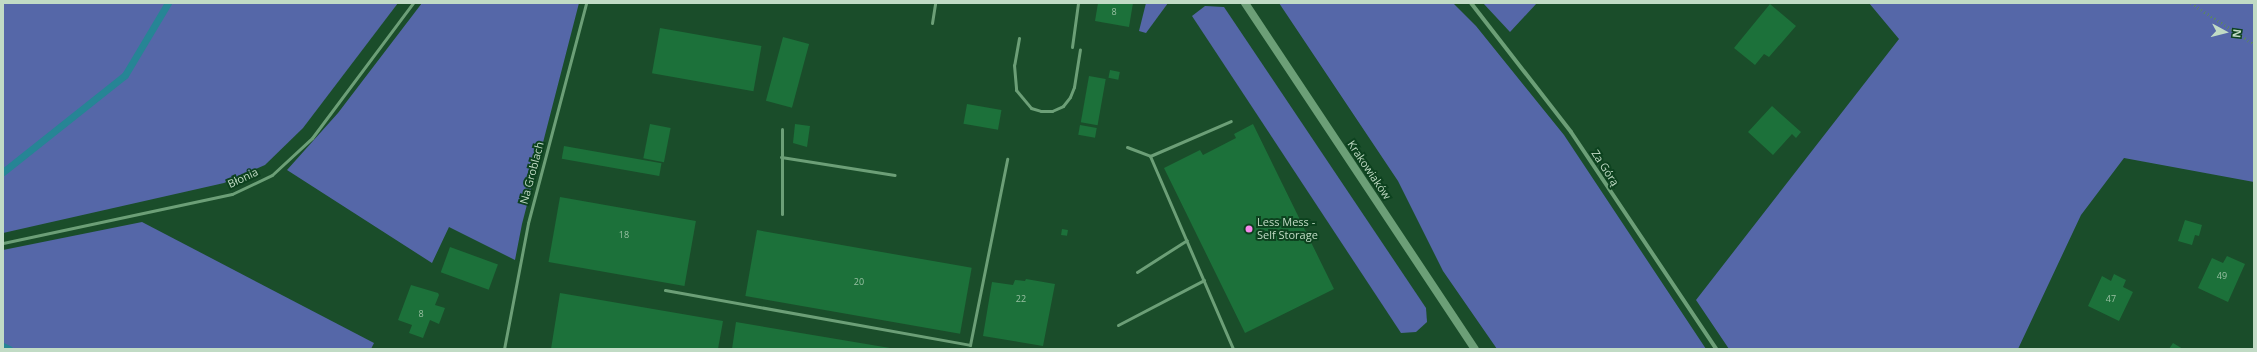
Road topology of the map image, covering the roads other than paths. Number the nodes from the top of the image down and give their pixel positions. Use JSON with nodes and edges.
{"nodes":[{"id":1,"x":413,"y":3,"type":"edge"},
{"id":2,"x":586,"y":3,"type":"edge"},
{"id":3,"x":935,"y":3,"type":"edge"},
{"id":4,"x":1078,"y":3,"type":"edge"},
{"id":5,"x":1245,"y":3,"type":"edge"},
{"id":6,"x":1470,"y":3,"type":"edge"},
{"id":7,"x":932,"y":23,"type":"dead end"},
{"id":8,"x":1019,"y":38,"type":"dead end"},
{"id":9,"x":1072,"y":47,"type":"dead end"},
{"id":10,"x":1080,"y":49,"type":"dead end"},
{"id":11,"x":1231,"y":121,"type":"dead end"},
{"id":12,"x":782,"y":129,"type":"dead end"},
{"id":13,"x":1127,"y":147,"type":"dead end"},
{"id":14,"x":782,"y":156,"type":"junction"},
{"id":15,"x":1150,"y":156,"type":"junction"},
{"id":16,"x":1007,"y":159,"type":"dead end"},
{"id":17,"x":895,"y":175,"type":"dead end"},
{"id":18,"x":782,"y":214,"type":"dead end"},
{"id":19,"x":1187,"y":240,"type":"junction"},
{"id":20,"x":3,"y":243,"type":"edge"},
{"id":21,"x":1137,"y":272,"type":"dead end"},
{"id":22,"x":1204,"y":280,"type":"junction"},
{"id":23,"x":665,"y":290,"type":"dead end"},
{"id":24,"x":1118,"y":325,"type":"dead end"},
{"id":25,"x":504,"y":349,"type":"edge"},
{"id":26,"x":1233,"y":349,"type":"edge"},
{"id":27,"x":1475,"y":349,"type":"edge"},
{"id":28,"x":1716,"y":349,"type":"edge"}],
"edges":[{"from":1,"to":20,"type":"lane","name":"Błonia"},
{"from":2,"to":25,"type":"lane","name":"Na Groblach"},
{"from":3,"to":7,"type":"lane"},
{"from":4,"to":9,"type":"lane"},
{"from":5,"to":27,"type":"main road","name":"Krakowiaków"},
{"from":6,"to":28,"type":"street","name":"Za Górą"},
{"from":8,"to":10,"type":"lane"},
{"from":11,"to":15,"type":"lane"},
{"from":12,"to":14,"type":"lane"},
{"from":13,"to":15,"type":"lane"},
{"from":14,"to":17,"type":"lane"},
{"from":14,"to":18,"type":"lane"},
{"from":15,"to":19,"type":"lane"},
{"from":16,"to":23,"type":"lane"},
{"from":19,"to":21,"type":"lane"},
{"from":19,"to":22,"type":"lane"},
{"from":22,"to":24,"type":"lane"},
{"from":22,"to":26,"type":"lane"}]}
